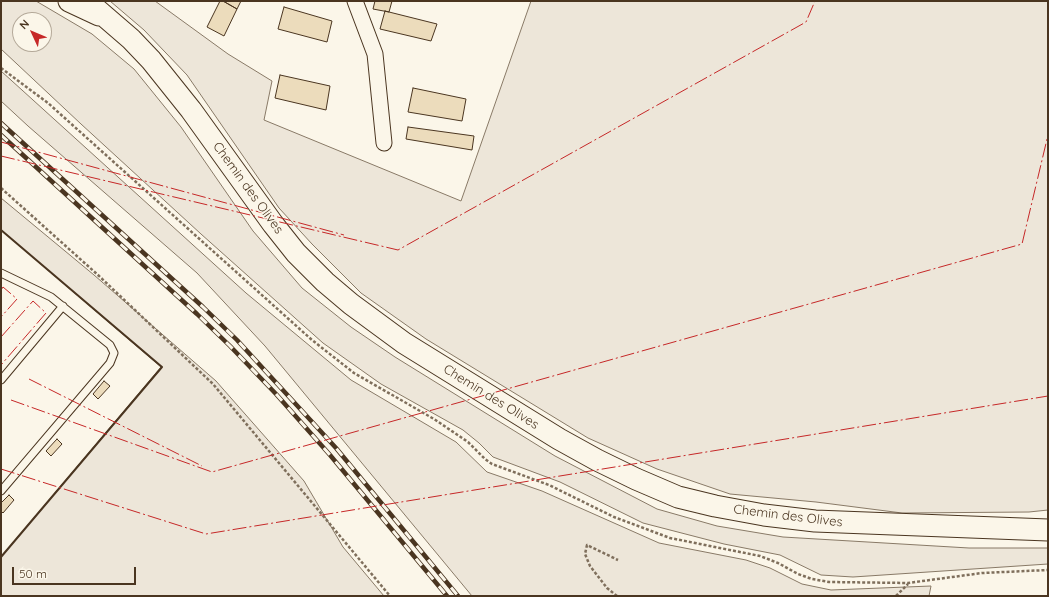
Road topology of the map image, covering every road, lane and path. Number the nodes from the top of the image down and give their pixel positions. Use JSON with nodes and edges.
{"nodes":[{"id":1,"x":69,"y":1,"type":"edge"},
{"id":2,"x":87,"y":1,"type":"edge"},
{"id":3,"x":355,"y":1,"type":"edge"},
{"id":4,"x":110,"y":20,"type":"junction"},
{"id":5,"x":384,"y":143,"type":"dead end"},
{"id":6,"x":1,"y":188,"type":"edge"},
{"id":7,"x":1,"y":273,"type":"edge"},
{"id":8,"x":63,"y":306,"type":"junction"},
{"id":9,"x":1,"y":380,"type":"edge"},
{"id":10,"x":1,"y":491,"type":"edge"},
{"id":11,"x":1048,"y":523,"type":"edge"},
{"id":12,"x":1005,"y":529,"type":"junction"},
{"id":13,"x":1048,"y":530,"type":"edge"},
{"id":14,"x":618,"y":560,"type":"dead end"},
{"id":15,"x":908,"y":584,"type":"dead end"},
{"id":16,"x":390,"y":596,"type":"edge"},
{"id":17,"x":617,"y":596,"type":"edge"},
{"id":18,"x":896,"y":596,"type":"edge"}],
"edges":[{"from":1,"to":4,"type":"main road","name":"Chemin des Olives"},
{"from":2,"to":4,"type":"main road","name":"Chemin des Olives"},
{"from":3,"to":5,"type":"street"},
{"from":4,"to":12,"type":"main road","name":"Chemin des Olives"},
{"from":6,"to":16,"type":"path"},
{"from":7,"to":8,"type":"lane"},
{"from":8,"to":9,"type":"lane"},
{"from":8,"to":10,"type":"lane"},
{"from":11,"to":12,"type":"main road","name":"Chemin des Olives"},
{"from":12,"to":13,"type":"main road","name":"Chemin des Olives"},
{"from":14,"to":17,"type":"path"},
{"from":15,"to":18,"type":"path"}]}
